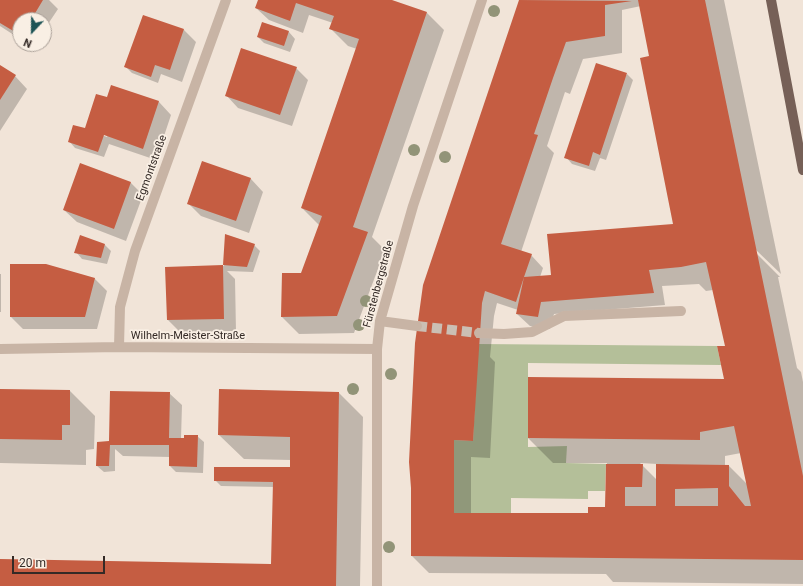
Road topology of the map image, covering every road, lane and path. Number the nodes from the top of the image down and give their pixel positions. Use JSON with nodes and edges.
{"nodes":[{"id":1,"x":226,"y":0,"type":"edge"},
{"id":2,"x":482,"y":0,"type":"edge"},
{"id":3,"x":771,"y":0,"type":"edge"},
{"id":4,"x":803,"y":170,"type":"edge"},
{"id":5,"x":681,"y":311,"type":"dead end"},
{"id":6,"x":380,"y":321,"type":"junction"},
{"id":7,"x":417,"y":326,"type":"tunnel mouth"},
{"id":8,"x":479,"y":333,"type":"tunnel mouth"},
{"id":9,"x":119,"y":347,"type":"junction"},
{"id":10,"x":377,"y":349,"type":"junction"},
{"id":11,"x":0,"y":350,"type":"edge"},
{"id":12,"x":377,"y":586,"type":"edge"}],
"edges":[{"from":1,"to":9,"type":"street","name":"Egmontstraße"},
{"from":2,"to":6,"type":"street","name":"Fürstenbergstraße"},
{"from":3,"to":4,"type":"main road"},
{"from":5,"to":8,"type":"street"},
{"from":6,"to":7,"type":"street"},
{"from":6,"to":10,"type":"street","name":"Fürstenbergstraße"},
{"from":9,"to":10,"type":"street","name":"Wilhelm-Meister-Straße"},
{"from":9,"to":11,"type":"street","name":"Wilhelm-Meister-Straße"},
{"from":10,"to":12,"type":"street","name":"Fürstenbergstraße"}]}
